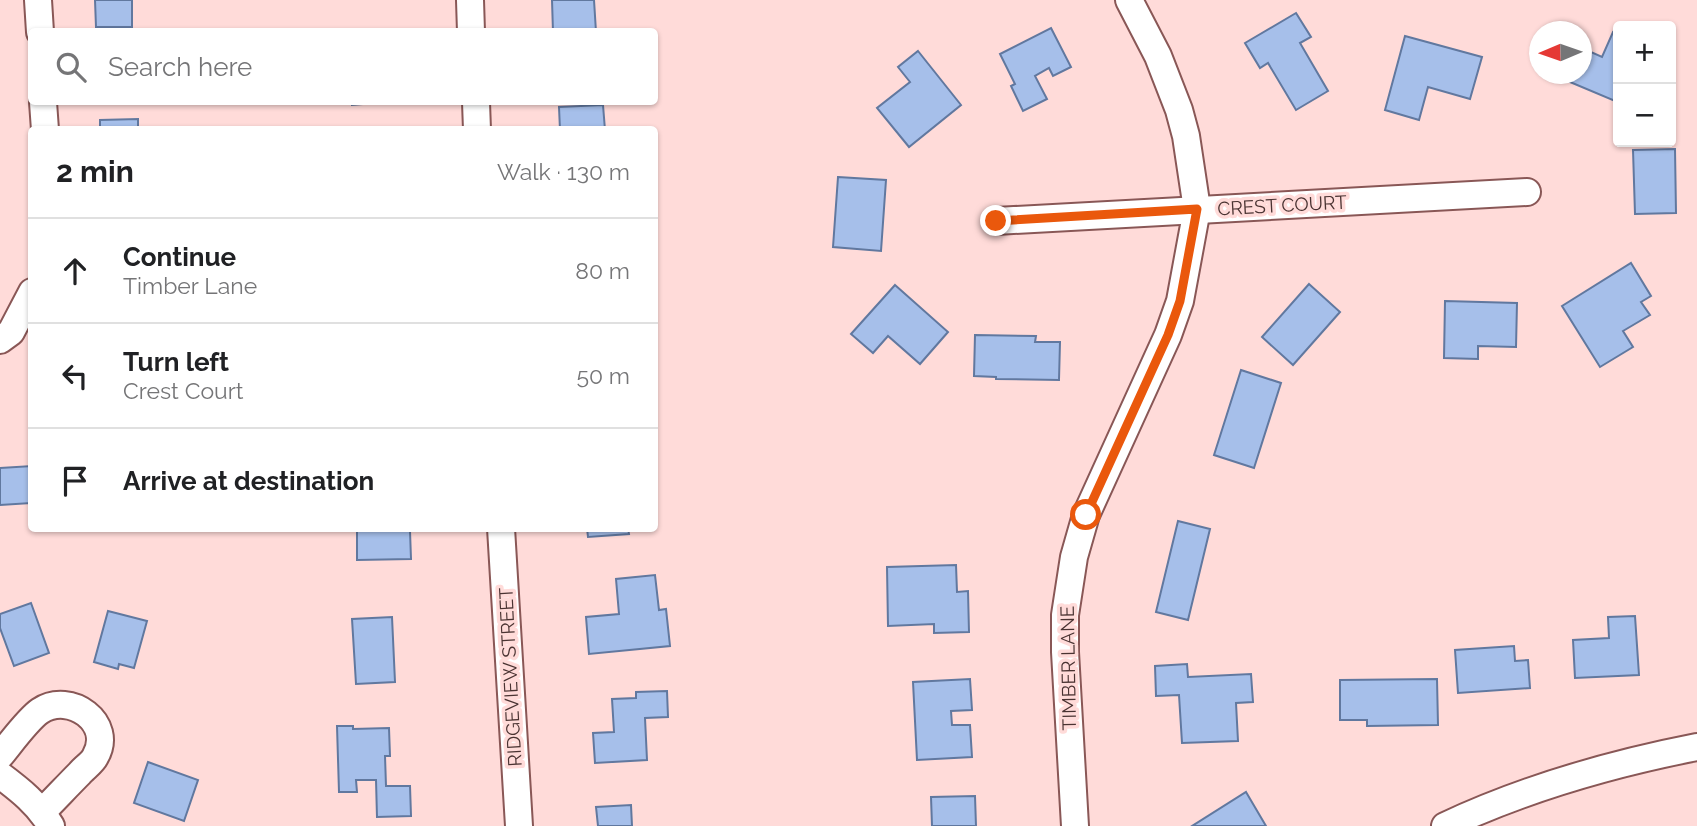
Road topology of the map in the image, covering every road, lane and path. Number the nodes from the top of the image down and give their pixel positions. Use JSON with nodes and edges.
{"nodes":[{"id":1,"x":38,"y":0,"type":"edge"},
{"id":2,"x":470,"y":0,"type":"edge"},
{"id":3,"x":1129,"y":0,"type":"edge"},
{"id":4,"x":40,"y":28,"type":"edge"},
{"id":5,"x":471,"y":28,"type":"edge"},
{"id":6,"x":43,"y":105,"type":"edge"},
{"id":7,"x":476,"y":105,"type":"edge"},
{"id":8,"x":45,"y":126,"type":"edge"},
{"id":9,"x":477,"y":126,"type":"edge"},
{"id":10,"x":1527,"y":192,"type":"dead end"},
{"id":11,"x":1197,"y":209,"type":"junction"},
{"id":12,"x":996,"y":221,"type":"dead end"},
{"id":13,"x":28,"y":300,"type":"edge"},
{"id":14,"x":0,"y":340,"type":"edge"},
{"id":15,"x":501,"y":532,"type":"edge"},
{"id":16,"x":1697,"y":747,"type":"edge"},
{"id":17,"x":0,"y":755,"type":"edge"},
{"id":18,"x":0,"y":775,"type":"edge"},
{"id":19,"x":47,"y":819,"type":"edge"},
{"id":20,"x":519,"y":826,"type":"edge"},
{"id":21,"x":1075,"y":826,"type":"edge"},
{"id":22,"x":1445,"y":826,"type":"edge"}],
"edges":[{"from":1,"to":4,"type":"street"},
{"from":2,"to":5,"type":"street"},
{"from":3,"to":11,"type":"street","name":"TIMBER LANE"},
{"from":6,"to":8,"type":"street"},
{"from":7,"to":9,"type":"street"},
{"from":10,"to":11,"type":"street","name":"CREST COURT"},
{"from":11,"to":12,"type":"street","name":"CREST COURT"},
{"from":11,"to":21,"type":"street","name":"TIMBER LANE"},
{"from":13,"to":14,"type":"street"},
{"from":15,"to":20,"type":"street","name":"RIDGEVIEW STREET"},
{"from":16,"to":22,"type":"street"},
{"from":17,"to":19,"type":"street"},
{"from":18,"to":19,"type":"street"}]}
